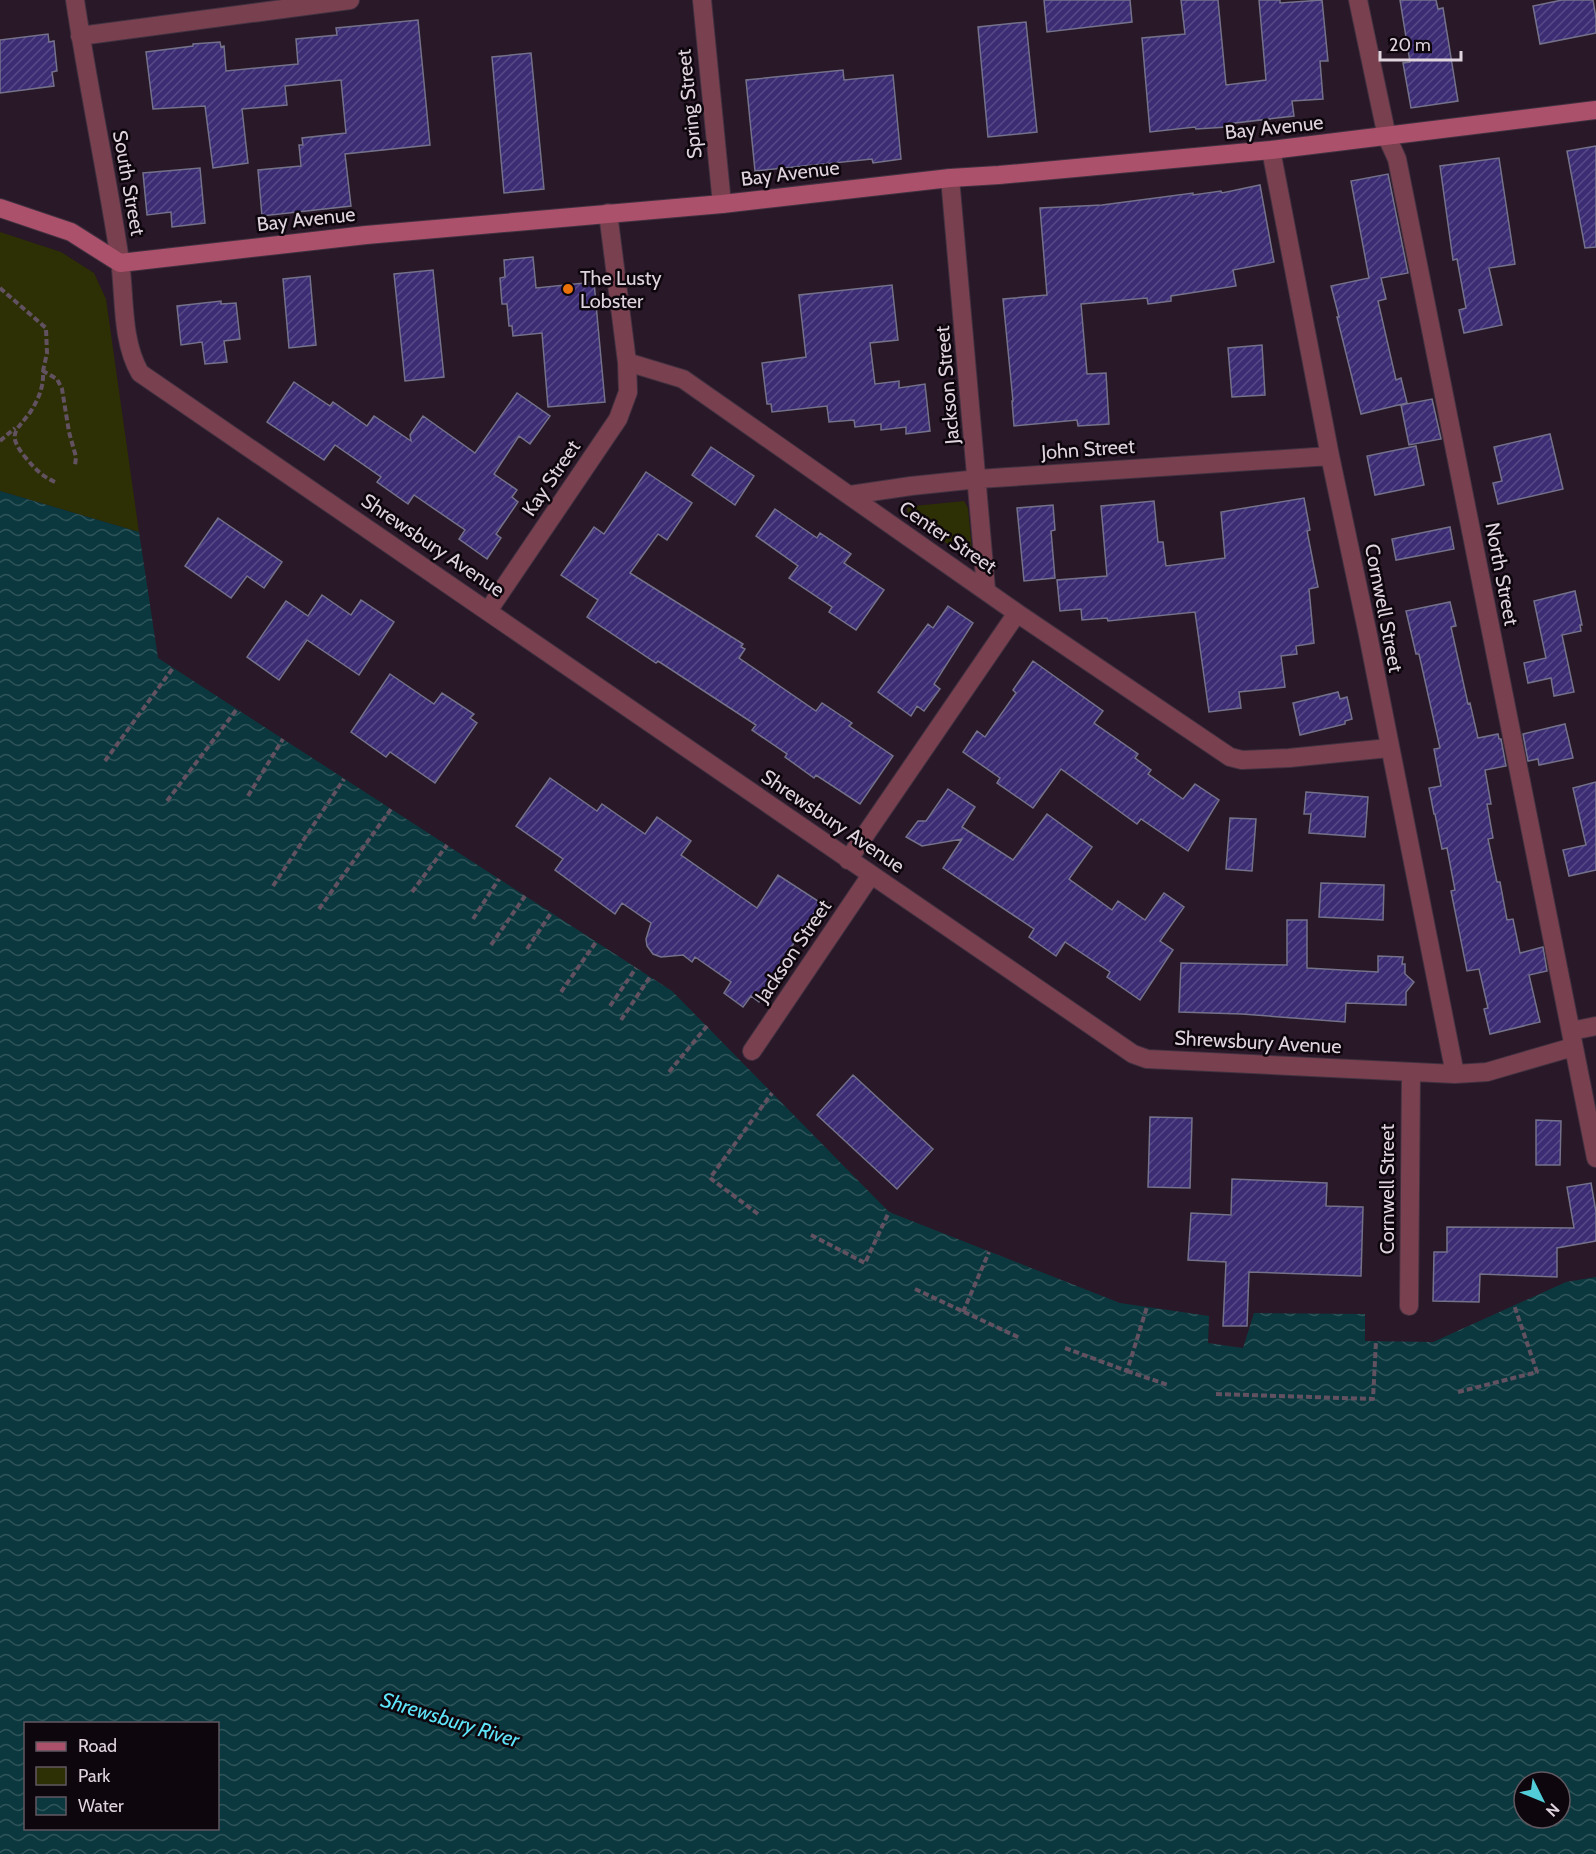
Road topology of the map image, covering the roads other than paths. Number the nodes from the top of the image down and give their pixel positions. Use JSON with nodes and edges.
{"nodes":[{"id":1,"x":75,"y":0,"type":"edge"},
{"id":2,"x":350,"y":0,"type":"edge"},
{"id":3,"x":702,"y":0,"type":"edge"},
{"id":4,"x":1358,"y":0,"type":"edge"},
{"id":5,"x":80,"y":36,"type":"junction"},
{"id":6,"x":1596,"y":110,"type":"edge"},
{"id":7,"x":1387,"y":137,"type":"junction"},
{"id":8,"x":1271,"y":150,"type":"junction"},
{"id":9,"x":950,"y":177,"type":"junction"},
{"id":10,"x":722,"y":204,"type":"junction"},
{"id":11,"x":0,"y":208,"type":"edge"},
{"id":12,"x":608,"y":213,"type":"junction"},
{"id":13,"x":120,"y":263,"type":"junction"},
{"id":14,"x":627,"y":362,"type":"junction"},
{"id":15,"x":140,"y":373,"type":"joint"},
{"id":16,"x":1330,"y":456,"type":"junction"},
{"id":17,"x":978,"y":479,"type":"junction"},
{"id":18,"x":850,"y":495,"type":"junction"},
{"id":19,"x":986,"y":589,"type":"junction"},
{"id":20,"x":488,"y":611,"type":"junction"},
{"id":21,"x":1017,"y":613,"type":"junction"},
{"id":22,"x":1389,"y":748,"type":"junction"},
{"id":23,"x":848,"y":860,"type":"junction"},
{"id":24,"x":871,"y":874,"type":"junction"},
{"id":25,"x":1596,"y":1026,"type":"edge"},
{"id":26,"x":1572,"y":1039,"type":"junction"},
{"id":27,"x":752,"y":1051,"type":"dead end"},
{"id":28,"x":1411,"y":1073,"type":"junction"},
{"id":29,"x":1455,"y":1074,"type":"junction"},
{"id":30,"x":1596,"y":1158,"type":"edge"},
{"id":31,"x":1409,"y":1306,"type":"dead end"}],
"edges":[{"from":1,"to":5,"type":"street","name":"South Street"},
{"from":2,"to":5,"type":"street"},
{"from":3,"to":10,"type":"street","name":"Spring Street"},
{"from":4,"to":7,"type":"street","name":"North Street"},
{"from":5,"to":13,"type":"street","name":"South Street"},
{"from":6,"to":7,"type":"street","name":"Bay Avenue"},
{"from":7,"to":8,"type":"street","name":"Bay Avenue"},
{"from":7,"to":26,"type":"street","name":"North Street"},
{"from":8,"to":9,"type":"street","name":"Bay Avenue"},
{"from":8,"to":16,"type":"street","name":"Cornwell Street"},
{"from":9,"to":10,"type":"street","name":"Bay Avenue"},
{"from":9,"to":17,"type":"street","name":"Jackson Street"},
{"from":10,"to":12,"type":"street","name":"Bay Avenue"},
{"from":11,"to":13,"type":"street"},
{"from":12,"to":13,"type":"street","name":"Bay Avenue"},
{"from":12,"to":14,"type":"street"},
{"from":13,"to":15,"type":"street","name":"South Street"},
{"from":14,"to":18,"type":"street","name":"Center Street"},
{"from":14,"to":20,"type":"street","name":"Kay Street"},
{"from":15,"to":20,"type":"street","name":"Shrewsbury Avenue"},
{"from":16,"to":17,"type":"street","name":"John Street"},
{"from":16,"to":22,"type":"street","name":"Cornwell Street"},
{"from":17,"to":18,"type":"street","name":"John Street"},
{"from":17,"to":19,"type":"street","name":"Jackson Street"},
{"from":18,"to":19,"type":"street","name":"Center Street"},
{"from":19,"to":21,"type":"street","name":"Center Street"},
{"from":20,"to":23,"type":"street","name":"Shrewsbury Avenue"},
{"from":21,"to":22,"type":"street","name":"Center Street"},
{"from":21,"to":23,"type":"street"},
{"from":22,"to":29,"type":"street","name":"Cornwell Street"},
{"from":23,"to":24,"type":"street","name":"Shrewsbury Avenue"},
{"from":24,"to":27,"type":"street","name":"Jackson Street"},
{"from":24,"to":28,"type":"street","name":"Shrewsbury Avenue"},
{"from":25,"to":26,"type":"street","name":"Shrewsbury Avenue"},
{"from":26,"to":29,"type":"street","name":"Shrewsbury Avenue"},
{"from":26,"to":30,"type":"street","name":"North Street"},
{"from":28,"to":29,"type":"street","name":"Shrewsbury Avenue"},
{"from":28,"to":31,"type":"street","name":"Cornwell Street"}]}
